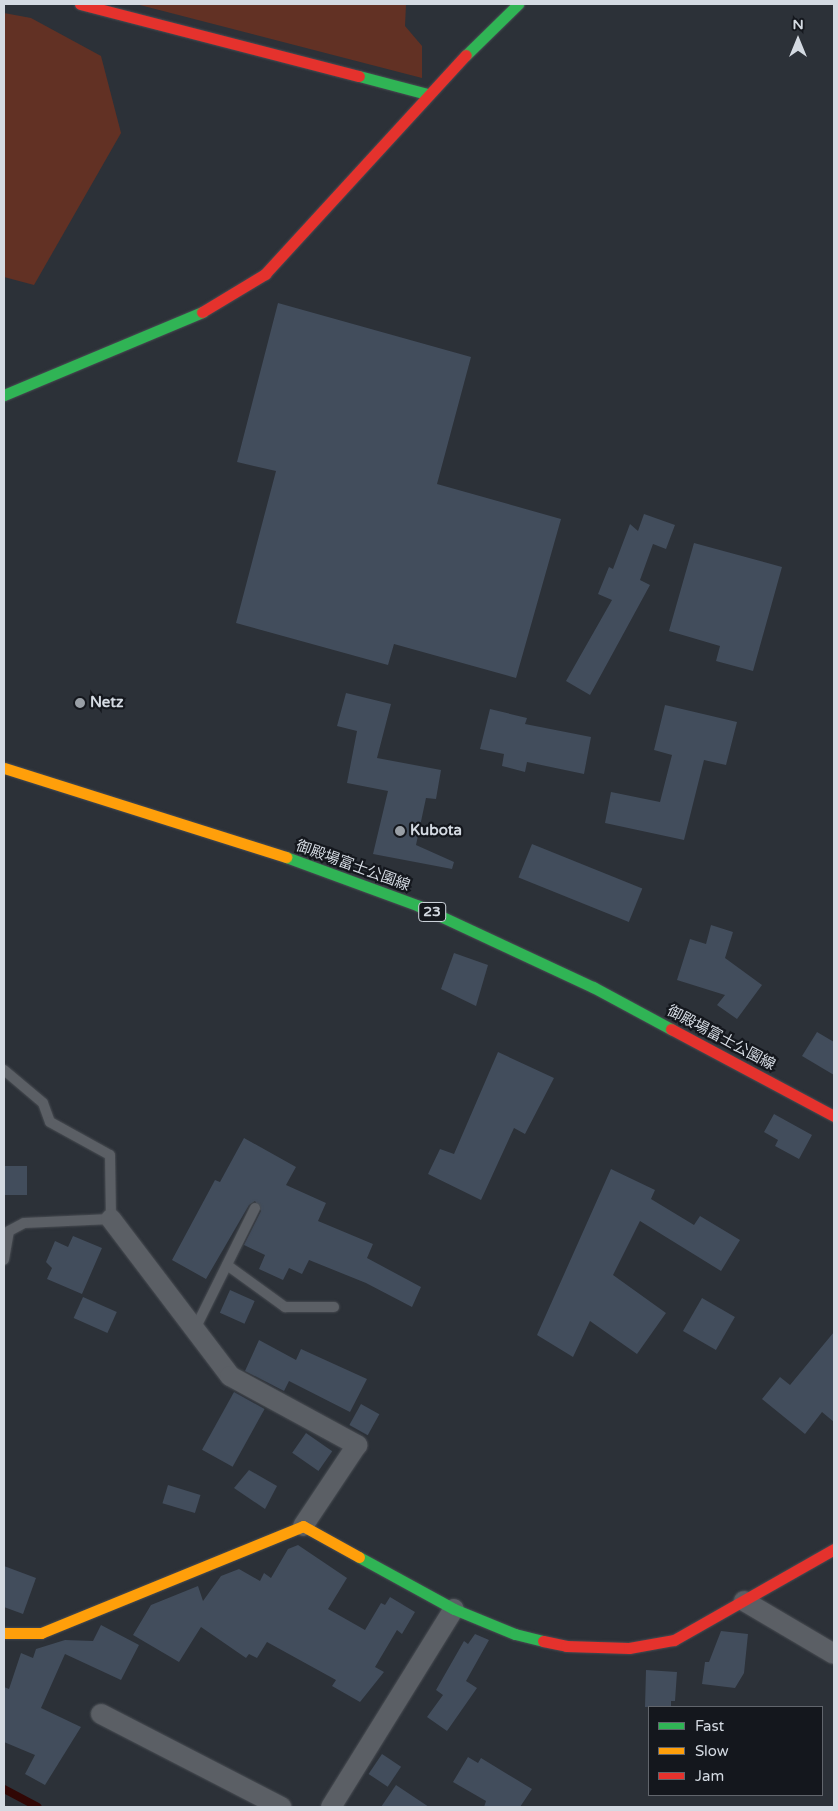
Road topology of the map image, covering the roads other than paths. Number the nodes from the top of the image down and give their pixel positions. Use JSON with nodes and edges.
{"nodes":[{"id":1,"x":80,"y":4,"type":"edge"},
{"id":2,"x":518,"y":4,"type":"edge"},
{"id":3,"x":427,"y":94,"type":"junction"},
{"id":4,"x":4,"y":395,"type":"edge"},
{"id":5,"x":4,"y":768,"type":"edge"},
{"id":6,"x":4,"y":1070,"type":"edge"},
{"id":7,"x":834,"y":1116,"type":"edge"},
{"id":8,"x":255,"y":1208,"type":"dead end"},
{"id":9,"x":111,"y":1219,"type":"junction"},
{"id":10,"x":4,"y":1260,"type":"edge"},
{"id":11,"x":227,"y":1265,"type":"junction"},
{"id":12,"x":334,"y":1307,"type":"dead end"},
{"id":13,"x":195,"y":1329,"type":"junction"},
{"id":14,"x":303,"y":1526,"type":"junction"},
{"id":15,"x":834,"y":1549,"type":"edge"},
{"id":16,"x":744,"y":1601,"type":"junction"},
{"id":17,"x":454,"y":1609,"type":"junction"},
{"id":18,"x":4,"y":1633,"type":"edge"},
{"id":19,"x":834,"y":1654,"type":"edge"},
{"id":20,"x":101,"y":1714,"type":"dead end"},
{"id":21,"x":281,"y":1807,"type":"edge"},
{"id":22,"x":331,"y":1807,"type":"edge"}],
"edges":[{"from":1,"to":3,"type":"street"},
{"from":2,"to":3,"type":"street"},
{"from":3,"to":4,"type":"street"},
{"from":5,"to":7,"type":"street","name":"御殿場富士公園線","number":"23"},
{"from":6,"to":9,"type":"lane"},
{"from":8,"to":11,"type":"lane"},
{"from":9,"to":10,"type":"lane"},
{"from":9,"to":13,"type":"street"},
{"from":11,"to":12,"type":"lane"},
{"from":11,"to":13,"type":"lane"},
{"from":13,"to":14,"type":"street"},
{"from":14,"to":17,"type":"street"},
{"from":14,"to":18,"type":"street"},
{"from":15,"to":16,"type":"street"},
{"from":16,"to":17,"type":"street"},
{"from":16,"to":19,"type":"street"},
{"from":17,"to":22,"type":"street"},
{"from":20,"to":21,"type":"street"}]}
